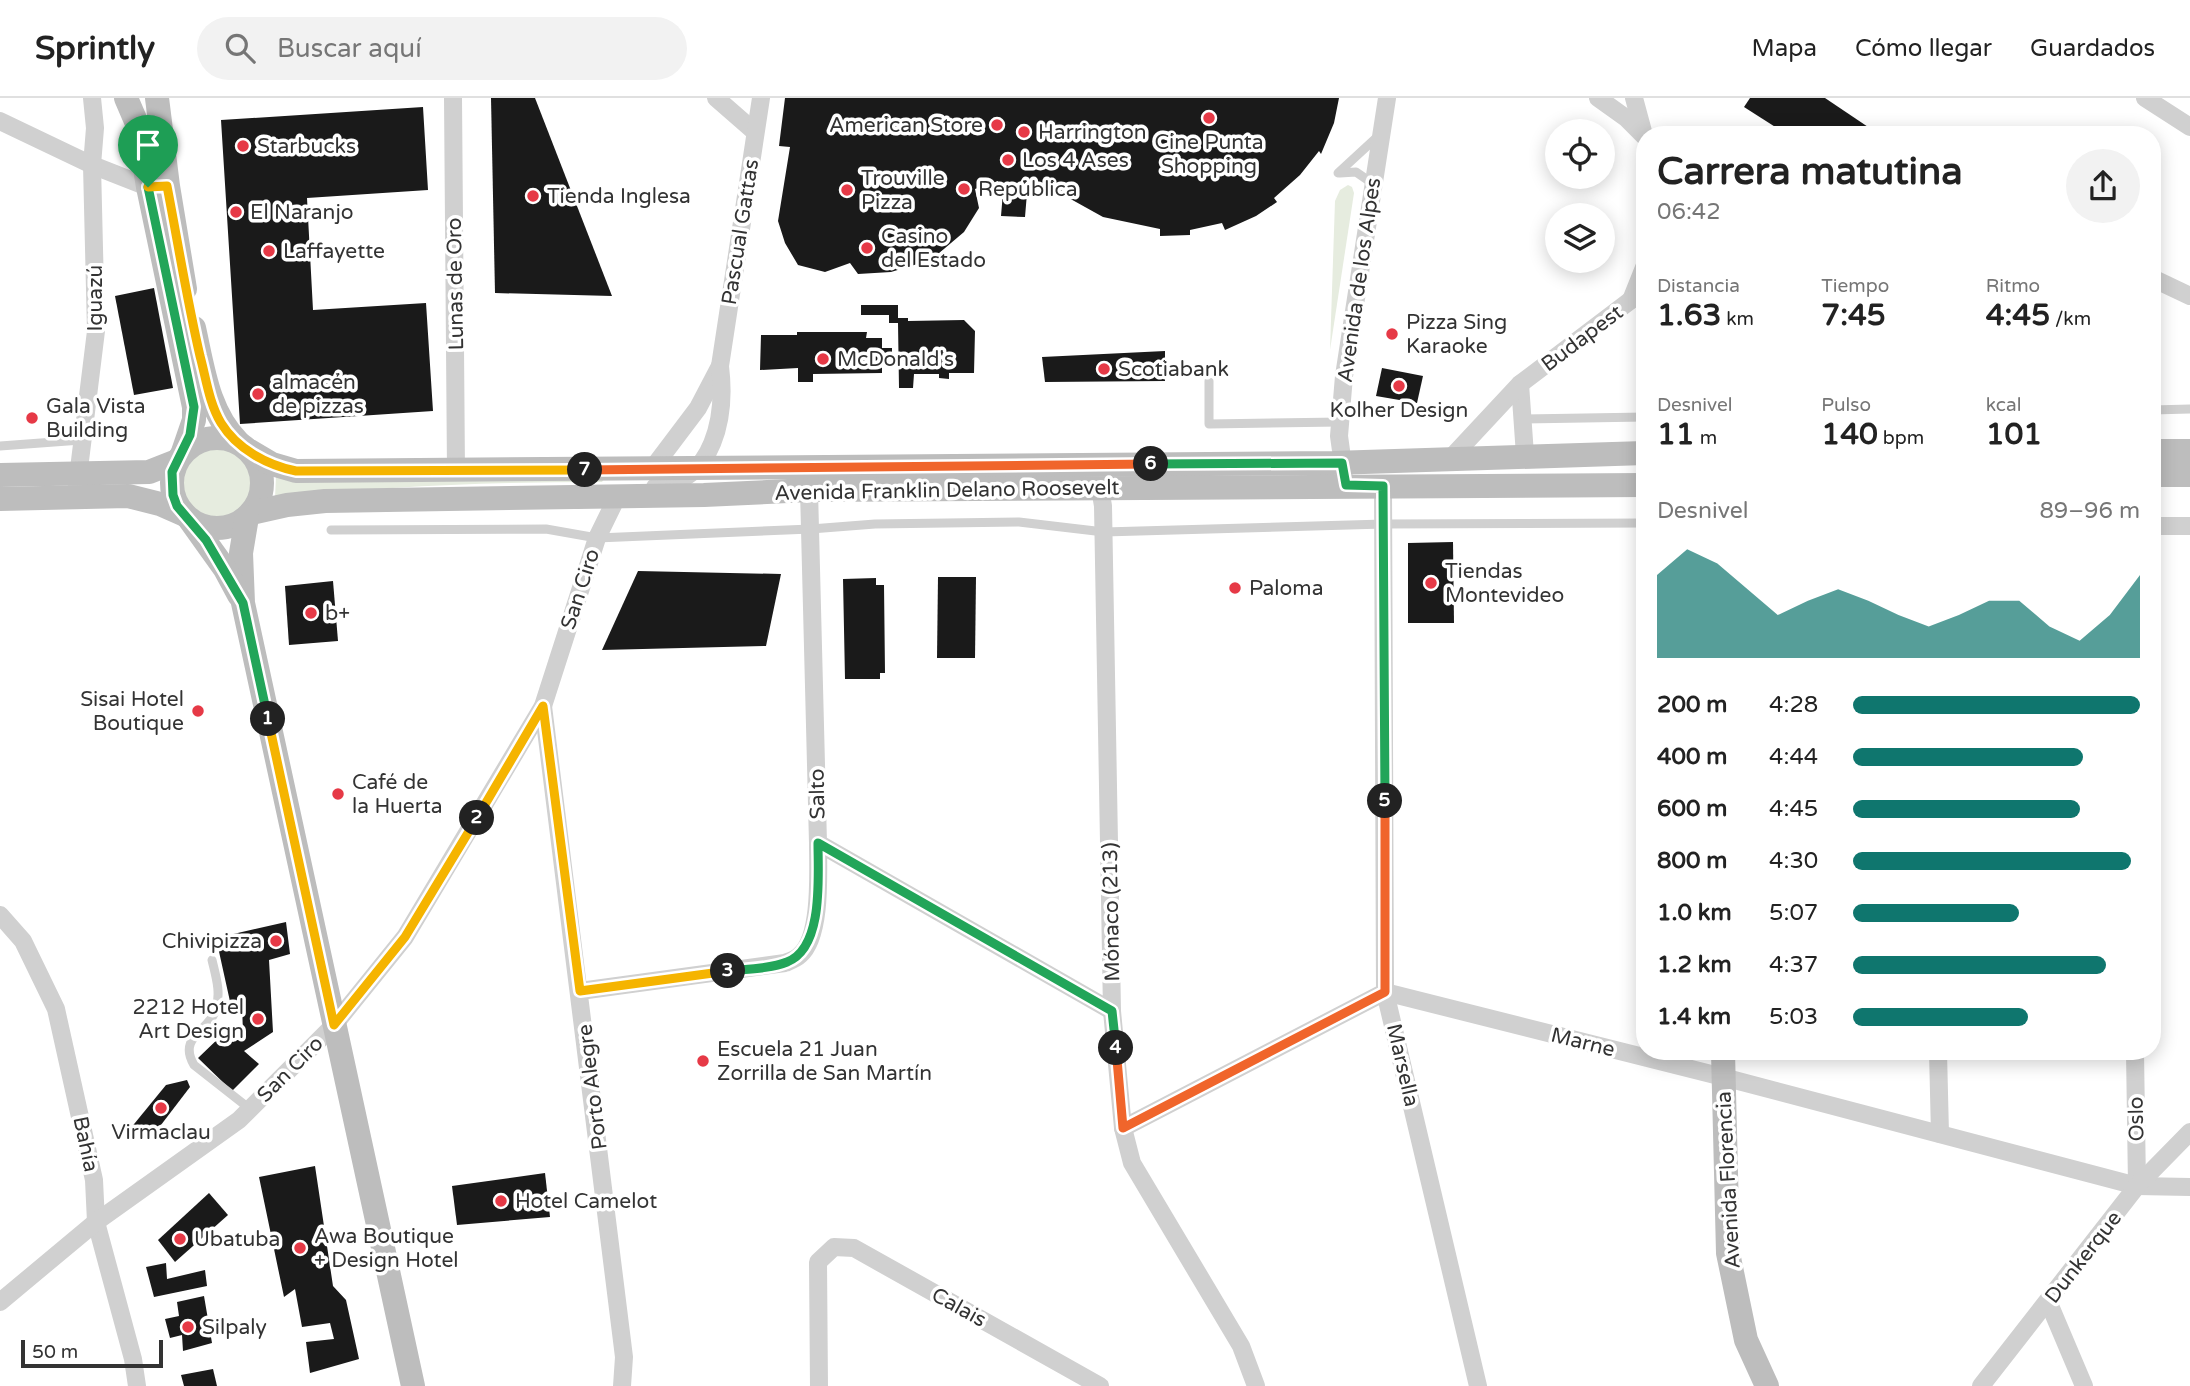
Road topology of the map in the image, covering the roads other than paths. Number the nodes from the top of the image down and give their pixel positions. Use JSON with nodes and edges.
{"nodes":[{"id":1,"x":92,"y":98,"type":"edge"},
{"id":2,"x":126,"y":98,"type":"edge"},
{"id":3,"x":157,"y":98,"type":"edge"},
{"id":4,"x":453,"y":98,"type":"edge"},
{"id":5,"x":716,"y":98,"type":"edge"},
{"id":6,"x":761,"y":98,"type":"edge"},
{"id":7,"x":1387,"y":98,"type":"edge"},
{"id":8,"x":1598,"y":98,"type":"edge"},
{"id":9,"x":1634,"y":98,"type":"edge"},
{"id":10,"x":2145,"y":98,"type":"edge"},
{"id":11,"x":0,"y":121,"type":"edge"},
{"id":12,"x":1642,"y":126,"type":"edge"},
{"id":13,"x":2190,"y":127,"type":"edge"},
{"id":14,"x":1636,"y":128,"type":"edge"},
{"id":15,"x":1381,"y":131,"type":"junction"},
{"id":16,"x":755,"y":132,"type":"junction"},
{"id":17,"x":92,"y":165,"type":"junction"},
{"id":18,"x":1372,"y":183,"type":"junction"},
{"id":19,"x":158,"y":186,"type":"junction"},
{"id":20,"x":2161,"y":282,"type":"edge"},
{"id":21,"x":2190,"y":296,"type":"edge"},
{"id":22,"x":1636,"y":298,"type":"edge"},
{"id":23,"x":180,"y":304,"type":"junction"},
{"id":24,"x":720,"y":366,"type":"junction"},
{"id":25,"x":1209,"y":381,"type":"dead end"},
{"id":26,"x":1520,"y":384,"type":"junction"},
{"id":27,"x":2190,"y":409,"type":"edge"},
{"id":28,"x":2161,"y":411,"type":"edge"},
{"id":29,"x":1636,"y":417,"type":"edge"},
{"id":30,"x":1523,"y":419,"type":"junction"},
{"id":31,"x":1340,"y":422,"type":"junction"},
{"id":32,"x":81,"y":440,"type":"junction"},
{"id":33,"x":0,"y":446,"type":"edge"},
{"id":34,"x":244,"y":447,"type":"junction"},
{"id":35,"x":2161,"y":451,"type":"edge"},
{"id":36,"x":2190,"y":451,"type":"edge"},
{"id":37,"x":1636,"y":453,"type":"edge"},
{"id":38,"x":1525,"y":455,"type":"junction"},
{"id":39,"x":180,"y":456,"type":"junction"},
{"id":40,"x":1450,"y":459,"type":"junction"},
{"id":41,"x":697,"y":468,"type":"junction"},
{"id":42,"x":652,"y":469,"type":"junction"},
{"id":43,"x":456,"y":471,"type":"junction"},
{"id":44,"x":1344,"y":474,"type":"junction"},
{"id":45,"x":0,"y":475,"type":"edge"},
{"id":46,"x":2161,"y":475,"type":"edge"},
{"id":47,"x":2190,"y":475,"type":"edge"},
{"id":48,"x":1636,"y":485,"type":"edge"},
{"id":49,"x":76,"y":486,"type":"junction"},
{"id":50,"x":1383,"y":486,"type":"junction"},
{"id":51,"x":1100,"y":488,"type":"junction"},
{"id":52,"x":809,"y":490,"type":"junction"},
{"id":53,"x":586,"y":497,"type":"junction"},
{"id":54,"x":617,"y":497,"type":"junction"},
{"id":55,"x":0,"y":499,"type":"edge"},
{"id":56,"x":249,"y":515,"type":"junction"},
{"id":57,"x":187,"y":518,"type":"junction"},
{"id":58,"x":1636,"y":523,"type":"edge"},
{"id":59,"x":1384,"y":524,"type":"junction"},
{"id":60,"x":2161,"y":526,"type":"edge"},
{"id":61,"x":2190,"y":526,"type":"edge"},
{"id":62,"x":811,"y":529,"type":"junction"},
{"id":63,"x":331,"y":530,"type":"dead end"},
{"id":64,"x":1104,"y":532,"type":"junction"},
{"id":65,"x":597,"y":538,"type":"junction"},
{"id":66,"x":243,"y":603,"type":"junction"},
{"id":67,"x":543,"y":706,"type":"junction"},
{"id":68,"x":818,"y":843,"type":"junction"},
{"id":69,"x":0,"y":915,"type":"edge"},
{"id":70,"x":212,"y":961,"type":"dead end"},
{"id":71,"x":580,"y":991,"type":"junction"},
{"id":72,"x":1385,"y":992,"type":"junction"},
{"id":73,"x":1112,"y":1011,"type":"junction"},
{"id":74,"x":334,"y":1025,"type":"junction"},
{"id":75,"x":1636,"y":1054,"type":"edge"},
{"id":76,"x":1659,"y":1060,"type":"edge"},
{"id":77,"x":1723,"y":1060,"type":"edge"},
{"id":78,"x":1938,"y":1060,"type":"edge"},
{"id":79,"x":2135,"y":1060,"type":"edge"},
{"id":80,"x":1723,"y":1076,"type":"junction"},
{"id":81,"x":250,"y":1109,"type":"junction"},
{"id":82,"x":1123,"y":1128,"type":"junction"},
{"id":83,"x":2190,"y":1132,"type":"edge"},
{"id":84,"x":1940,"y":1134,"type":"junction"},
{"id":85,"x":2137,"y":1186,"type":"junction"},
{"id":86,"x":2190,"y":1187,"type":"edge"},
{"id":87,"x":96,"y":1222,"type":"junction"},
{"id":88,"x":2048,"y":1301,"type":"junction"},
{"id":89,"x":0,"y":1302,"type":"edge"},
{"id":90,"x":137,"y":1386,"type":"edge"},
{"id":91,"x":413,"y":1386,"type":"edge"},
{"id":92,"x":622,"y":1386,"type":"edge"},
{"id":93,"x":819,"y":1386,"type":"edge"},
{"id":94,"x":1100,"y":1386,"type":"edge"},
{"id":95,"x":1256,"y":1386,"type":"edge"},
{"id":96,"x":1478,"y":1386,"type":"edge"},
{"id":97,"x":1767,"y":1386,"type":"edge"},
{"id":98,"x":1981,"y":1386,"type":"edge"},
{"id":99,"x":2084,"y":1386,"type":"edge"}],
"edges":[{"from":1,"to":17,"type":"street","name":"Iguazú"},
{"from":2,"to":19,"type":"main road"},
{"from":3,"to":19,"type":"main road"},
{"from":4,"to":43,"type":"street","name":"Lunas de Oro"},
{"from":5,"to":16,"type":"street"},
{"from":6,"to":16,"type":"street","name":"Pascual Gattas"},
{"from":7,"to":15,"type":"street","name":"Avenida de los Alpes"},
{"from":8,"to":14,"type":"street"},
{"from":9,"to":12,"type":"street"},
{"from":10,"to":13,"type":"street"},
{"from":11,"to":17,"type":"street"},
{"from":15,"to":18,"type":"street","name":"Avenida de los Alpes"},
{"from":15,"to":18,"type":"lane"},
{"from":16,"to":24,"type":"street","name":"Pascual Gattas"},
{"from":17,"to":19,"type":"street"},
{"from":17,"to":32,"type":"street","name":"Iguazú"},
{"from":18,"to":31,"type":"street","name":"Avenida de los Alpes"},
{"from":19,"to":23,"type":"main road"},
{"from":20,"to":21,"type":"street"},
{"from":22,"to":26,"type":"street","name":"Budapest"},
{"from":23,"to":34,"type":"main road"},
{"from":23,"to":39,"type":"main road"},
{"from":24,"to":41,"type":"street","name":"Pascual Gattas"},
{"from":24,"to":42,"type":"street","name":"Pascual Gattas"},
{"from":25,"to":31,"type":"lane"},
{"from":26,"to":30,"type":"street","name":"Budapest"},
{"from":26,"to":40,"type":"street","name":"Budapest"},
{"from":27,"to":28,"type":"lane"},
{"from":29,"to":30,"type":"lane"},
{"from":30,"to":38,"type":"street","name":"Budapest"},
{"from":31,"to":44,"type":"street","name":"Avenida de los Alpes"},
{"from":32,"to":33,"type":"lane"},
{"from":32,"to":49,"type":"street","name":"Iguazú"},
{"from":34,"to":39,"type":"main road"},
{"from":34,"to":43,"type":"main road","name":"Avenida Franklin Delano Roosevelt"},
{"from":34,"to":56,"type":"main road"},
{"from":35,"to":36,"type":"main road"},
{"from":37,"to":38,"type":"main road","name":"Avenida Franklin Delano Roosevelt"},
{"from":38,"to":40,"type":"main road","name":"Avenida Franklin Delano Roosevelt"},
{"from":39,"to":49,"type":"main road"},
{"from":39,"to":57,"type":"main road"},
{"from":40,"to":44,"type":"main road","name":"Avenida Franklin Delano Roosevelt"},
{"from":41,"to":42,"type":"main road","name":"Avenida Franklin Delano Roosevelt"},
{"from":41,"to":44,"type":"main road","name":"Avenida Franklin Delano Roosevelt"},
{"from":41,"to":53,"type":"street"},
{"from":42,"to":43,"type":"main road","name":"Avenida Franklin Delano Roosevelt"},
{"from":44,"to":50,"type":"main road","name":"Avenida Franklin Delano Roosevelt"},
{"from":44,"to":51,"type":"main road","name":"Avenida Franklin Delano Roosevelt"},
{"from":45,"to":49,"type":"main road"},
{"from":46,"to":47,"type":"main road"},
{"from":48,"to":50,"type":"main road","name":"Avenida Franklin Delano Roosevelt"},
{"from":49,"to":55,"type":"main road"},
{"from":49,"to":57,"type":"main road"},
{"from":50,"to":59,"type":"street","name":"Marsella"},
{"from":51,"to":52,"type":"main road","name":"Avenida Franklin Delano Roosevelt"},
{"from":51,"to":64,"type":"street","name":"Mónaco (213)"},
{"from":52,"to":54,"type":"main road","name":"Avenida Franklin Delano Roosevelt"},
{"from":52,"to":62,"type":"street","name":"Salto"},
{"from":53,"to":54,"type":"main road","name":"Avenida Franklin Delano Roosevelt"},
{"from":53,"to":56,"type":"main road","name":"Avenida Franklin Delano Roosevelt"},
{"from":54,"to":65,"type":"street","name":"San Ciro"},
{"from":56,"to":57,"type":"main road"},
{"from":56,"to":66,"type":"main road"},
{"from":57,"to":66,"type":"main road"},
{"from":58,"to":59,"type":"lane","name":"Avenida Franklin Delano Roosevelt"},
{"from":59,"to":64,"type":"lane","name":"Avenida Franklin Delano Roosevelt"},
{"from":59,"to":72,"type":"street","name":"Marsella"},
{"from":60,"to":61,"type":"street"},
{"from":62,"to":64,"type":"lane","name":"Avenida Franklin Delano Roosevelt"},
{"from":62,"to":65,"type":"lane","name":"Avenida Franklin Delano Roosevelt"},
{"from":62,"to":68,"type":"street","name":"Salto"},
{"from":63,"to":65,"type":"lane","name":"Avenida Franklin Delano Roosevelt"},
{"from":64,"to":73,"type":"street","name":"Mónaco (213)"},
{"from":65,"to":67,"type":"street","name":"San Ciro"},
{"from":66,"to":74,"type":"main road"},
{"from":67,"to":71,"type":"street","name":"Porto Alegre"},
{"from":67,"to":74,"type":"street","name":"San Ciro"},
{"from":68,"to":71,"type":"street","name":"Salto"},
{"from":68,"to":73,"type":"street"},
{"from":69,"to":87,"type":"street","name":"Bahía"},
{"from":70,"to":81,"type":"lane"},
{"from":71,"to":92,"type":"street","name":"Porto Alegre"},
{"from":72,"to":75,"type":"street","name":"Marne"},
{"from":72,"to":82,"type":"street"},
{"from":72,"to":96,"type":"street","name":"Marsella"},
{"from":73,"to":82,"type":"street","name":"Mónaco (213)"},
{"from":74,"to":81,"type":"street","name":"San Ciro"},
{"from":74,"to":91,"type":"main road"},
{"from":76,"to":80,"type":"street","name":"Marne"},
{"from":77,"to":80,"type":"main road","name":"Avenida Florencia"},
{"from":78,"to":84,"type":"street"},
{"from":79,"to":85,"type":"street","name":"Oslo"},
{"from":80,"to":84,"type":"street","name":"Marne"},
{"from":80,"to":97,"type":"main road","name":"Avenida Florencia"},
{"from":81,"to":87,"type":"street","name":"San Ciro"},
{"from":82,"to":95,"type":"street","name":"Mónaco (213)"},
{"from":83,"to":85,"type":"street","name":"Dunkerque"},
{"from":84,"to":85,"type":"street","name":"Marne"},
{"from":85,"to":86,"type":"street","name":"Marne"},
{"from":85,"to":88,"type":"street","name":"Dunkerque"},
{"from":87,"to":89,"type":"street","name":"San Ciro"},
{"from":87,"to":90,"type":"street","name":"Bahía"},
{"from":88,"to":98,"type":"street","name":"Dunkerque"},
{"from":88,"to":99,"type":"street"},
{"from":93,"to":94,"type":"street","name":"Calais"}]}
